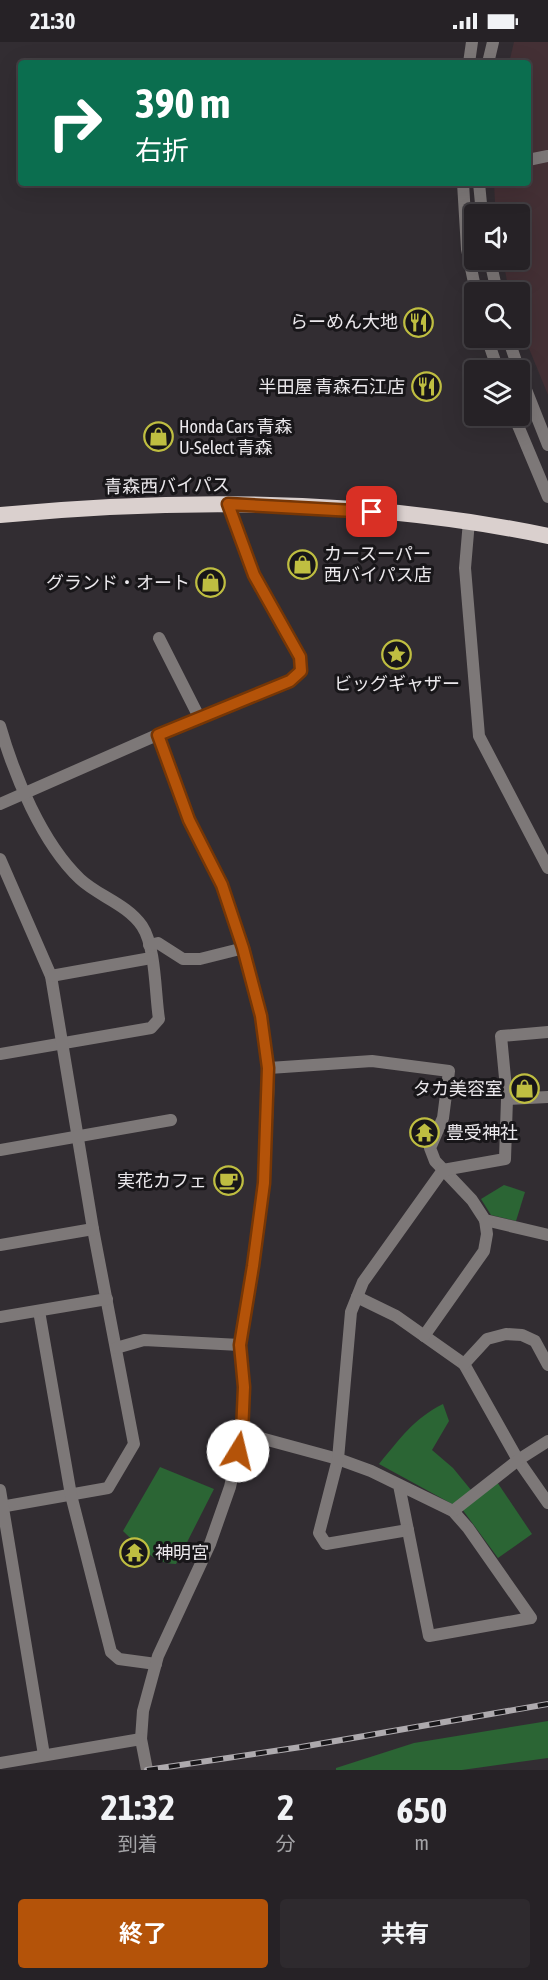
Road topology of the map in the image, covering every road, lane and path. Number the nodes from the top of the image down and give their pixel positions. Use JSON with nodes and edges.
{"nodes":[{"id":1,"x":472,"y":42,"type":"edge"},
{"id":2,"x":493,"y":42,"type":"edge"},
{"id":3,"x":469,"y":60,"type":"edge"},
{"id":4,"x":489,"y":60,"type":"edge"},
{"id":5,"x":548,"y":156,"type":"edge"},
{"id":6,"x":531,"y":159,"type":"edge"},
{"id":7,"x":463,"y":186,"type":"edge"},
{"id":8,"x":479,"y":186,"type":"edge"},
{"id":9,"x":481,"y":204,"type":"edge"},
{"id":10,"x":474,"y":282,"type":"edge"},
{"id":11,"x":530,"y":399,"type":"edge"},
{"id":12,"x":518,"y":426,"type":"edge"},
{"id":13,"x":548,"y":445,"type":"edge"},
{"id":14,"x":548,"y":497,"type":"edge"},
{"id":15,"x":228,"y":504,"type":"junction"},
{"id":16,"x":0,"y":515,"type":"edge"},
{"id":17,"x":469,"y":521,"type":"junction"},
{"id":18,"x":548,"y":536,"type":"edge"},
{"id":19,"x":159,"y":638,"type":"dead end"},
{"id":20,"x":200,"y":719,"type":"junction"},
{"id":21,"x":0,"y":726,"type":"edge"},
{"id":22,"x":158,"y":735,"type":"junction"},
{"id":23,"x":25,"y":792,"type":"junction"},
{"id":24,"x":0,"y":804,"type":"edge"},
{"id":25,"x":0,"y":859,"type":"edge"},
{"id":26,"x":548,"y":868,"type":"edge"},
{"id":27,"x":5,"y":884,"type":"edge"},
{"id":28,"x":149,"y":945,"type":"junction"},
{"id":29,"x":243,"y":948,"type":"junction"},
{"id":30,"x":151,"y":958,"type":"junction"},
{"id":31,"x":51,"y":976,"type":"junction"},
{"id":32,"x":548,"y":1032,"type":"edge"},
{"id":33,"x":63,"y":1044,"type":"junction"},
{"id":34,"x":0,"y":1054,"type":"edge"},
{"id":35,"x":268,"y":1068,"type":"junction"},
{"id":36,"x":548,"y":1097,"type":"edge"},
{"id":37,"x":507,"y":1099,"type":"junction"},
{"id":38,"x":171,"y":1120,"type":"dead end"},
{"id":39,"x":79,"y":1137,"type":"junction"},
{"id":40,"x":0,"y":1150,"type":"edge"},
{"id":41,"x":444,"y":1170,"type":"junction"},
{"id":42,"x":485,"y":1220,"type":"junction"},
{"id":43,"x":93,"y":1229,"type":"junction"},
{"id":44,"x":547,"y":1230,"type":"edge"},
{"id":45,"x":0,"y":1245,"type":"edge"},
{"id":46,"x":357,"y":1297,"type":"junction"},
{"id":47,"x":107,"y":1299,"type":"junction"},
{"id":48,"x":39,"y":1311,"type":"junction"},
{"id":49,"x":0,"y":1317,"type":"edge"},
{"id":50,"x":424,"y":1336,"type":"junction"},
{"id":51,"x":240,"y":1345,"type":"junction"},
{"id":52,"x":116,"y":1348,"type":"junction"},
{"id":53,"x":464,"y":1364,"type":"junction"},
{"id":54,"x":548,"y":1365,"type":"edge"},
{"id":55,"x":242,"y":1433,"type":"junction"},
{"id":56,"x":548,"y":1441,"type":"edge"},
{"id":57,"x":338,"y":1459,"type":"junction"},
{"id":58,"x":518,"y":1460,"type":"junction"},
{"id":59,"x":399,"y":1485,"type":"junction"},
{"id":60,"x":0,"y":1490,"type":"edge"},
{"id":61,"x":71,"y":1495,"type":"junction"},
{"id":62,"x":548,"y":1503,"type":"edge"},
{"id":63,"x":2,"y":1507,"type":"edge"},
{"id":64,"x":453,"y":1511,"type":"junction"},
{"id":65,"x":408,"y":1530,"type":"junction"},
{"id":66,"x":156,"y":1664,"type":"junction"},
{"id":67,"x":141,"y":1739,"type":"junction"},
{"id":68,"x":44,"y":1755,"type":"junction"},
{"id":69,"x":0,"y":1763,"type":"edge"},
{"id":70,"x":147,"y":1770,"type":"edge"}],
"edges":[{"from":1,"to":3,"type":"street"},
{"from":2,"to":4,"type":"street"},
{"from":5,"to":6,"type":"street"},
{"from":7,"to":10,"type":"street"},
{"from":8,"to":9,"type":"street"},
{"from":11,"to":13,"type":"street"},
{"from":12,"to":14,"type":"street"},
{"from":15,"to":16,"type":"highway","name":"青森西バイパス"},
{"from":15,"to":17,"type":"highway","name":"青森西バイパス"},
{"from":15,"to":20,"type":"street"},
{"from":17,"to":18,"type":"highway","name":"青森西バイパス"},
{"from":17,"to":26,"type":"street"},
{"from":19,"to":20,"type":"street"},
{"from":20,"to":22,"type":"street"},
{"from":21,"to":23,"type":"street"},
{"from":22,"to":23,"type":"street"},
{"from":22,"to":29,"type":"street"},
{"from":23,"to":24,"type":"street"},
{"from":23,"to":28,"type":"street"},
{"from":25,"to":27,"type":"street"},
{"from":27,"to":31,"type":"street"},
{"from":28,"to":29,"type":"street"},
{"from":28,"to":30,"type":"street"},
{"from":29,"to":35,"type":"street"},
{"from":30,"to":31,"type":"street"},
{"from":30,"to":33,"type":"street"},
{"from":31,"to":33,"type":"street"},
{"from":32,"to":37,"type":"street"},
{"from":33,"to":34,"type":"street"},
{"from":33,"to":39,"type":"street"},
{"from":35,"to":41,"type":"street"},
{"from":35,"to":51,"type":"street"},
{"from":36,"to":37,"type":"street"},
{"from":37,"to":41,"type":"street"},
{"from":38,"to":39,"type":"street"},
{"from":39,"to":40,"type":"street"},
{"from":39,"to":43,"type":"street"},
{"from":41,"to":42,"type":"street"},
{"from":41,"to":46,"type":"street"},
{"from":42,"to":44,"type":"street"},
{"from":42,"to":50,"type":"street"},
{"from":43,"to":45,"type":"street"},
{"from":43,"to":47,"type":"street"},
{"from":46,"to":50,"type":"street"},
{"from":46,"to":57,"type":"street"},
{"from":47,"to":48,"type":"street"},
{"from":47,"to":52,"type":"street"},
{"from":48,"to":49,"type":"street"},
{"from":48,"to":61,"type":"street"},
{"from":50,"to":53,"type":"street"},
{"from":51,"to":52,"type":"street"},
{"from":51,"to":55,"type":"street"},
{"from":52,"to":61,"type":"street"},
{"from":53,"to":54,"type":"street"},
{"from":53,"to":58,"type":"street"},
{"from":55,"to":57,"type":"street"},
{"from":55,"to":66,"type":"street"},
{"from":56,"to":58,"type":"street"},
{"from":57,"to":59,"type":"street"},
{"from":57,"to":65,"type":"street"},
{"from":58,"to":62,"type":"street"},
{"from":58,"to":64,"type":"street"},
{"from":59,"to":64,"type":"street"},
{"from":59,"to":65,"type":"street"},
{"from":60,"to":63,"type":"street"},
{"from":61,"to":63,"type":"street"},
{"from":61,"to":66,"type":"street"},
{"from":63,"to":68,"type":"street"},
{"from":64,"to":65,"type":"street"},
{"from":66,"to":67,"type":"street"},
{"from":67,"to":68,"type":"street"},
{"from":67,"to":70,"type":"street"},
{"from":68,"to":69,"type":"street"}]}
